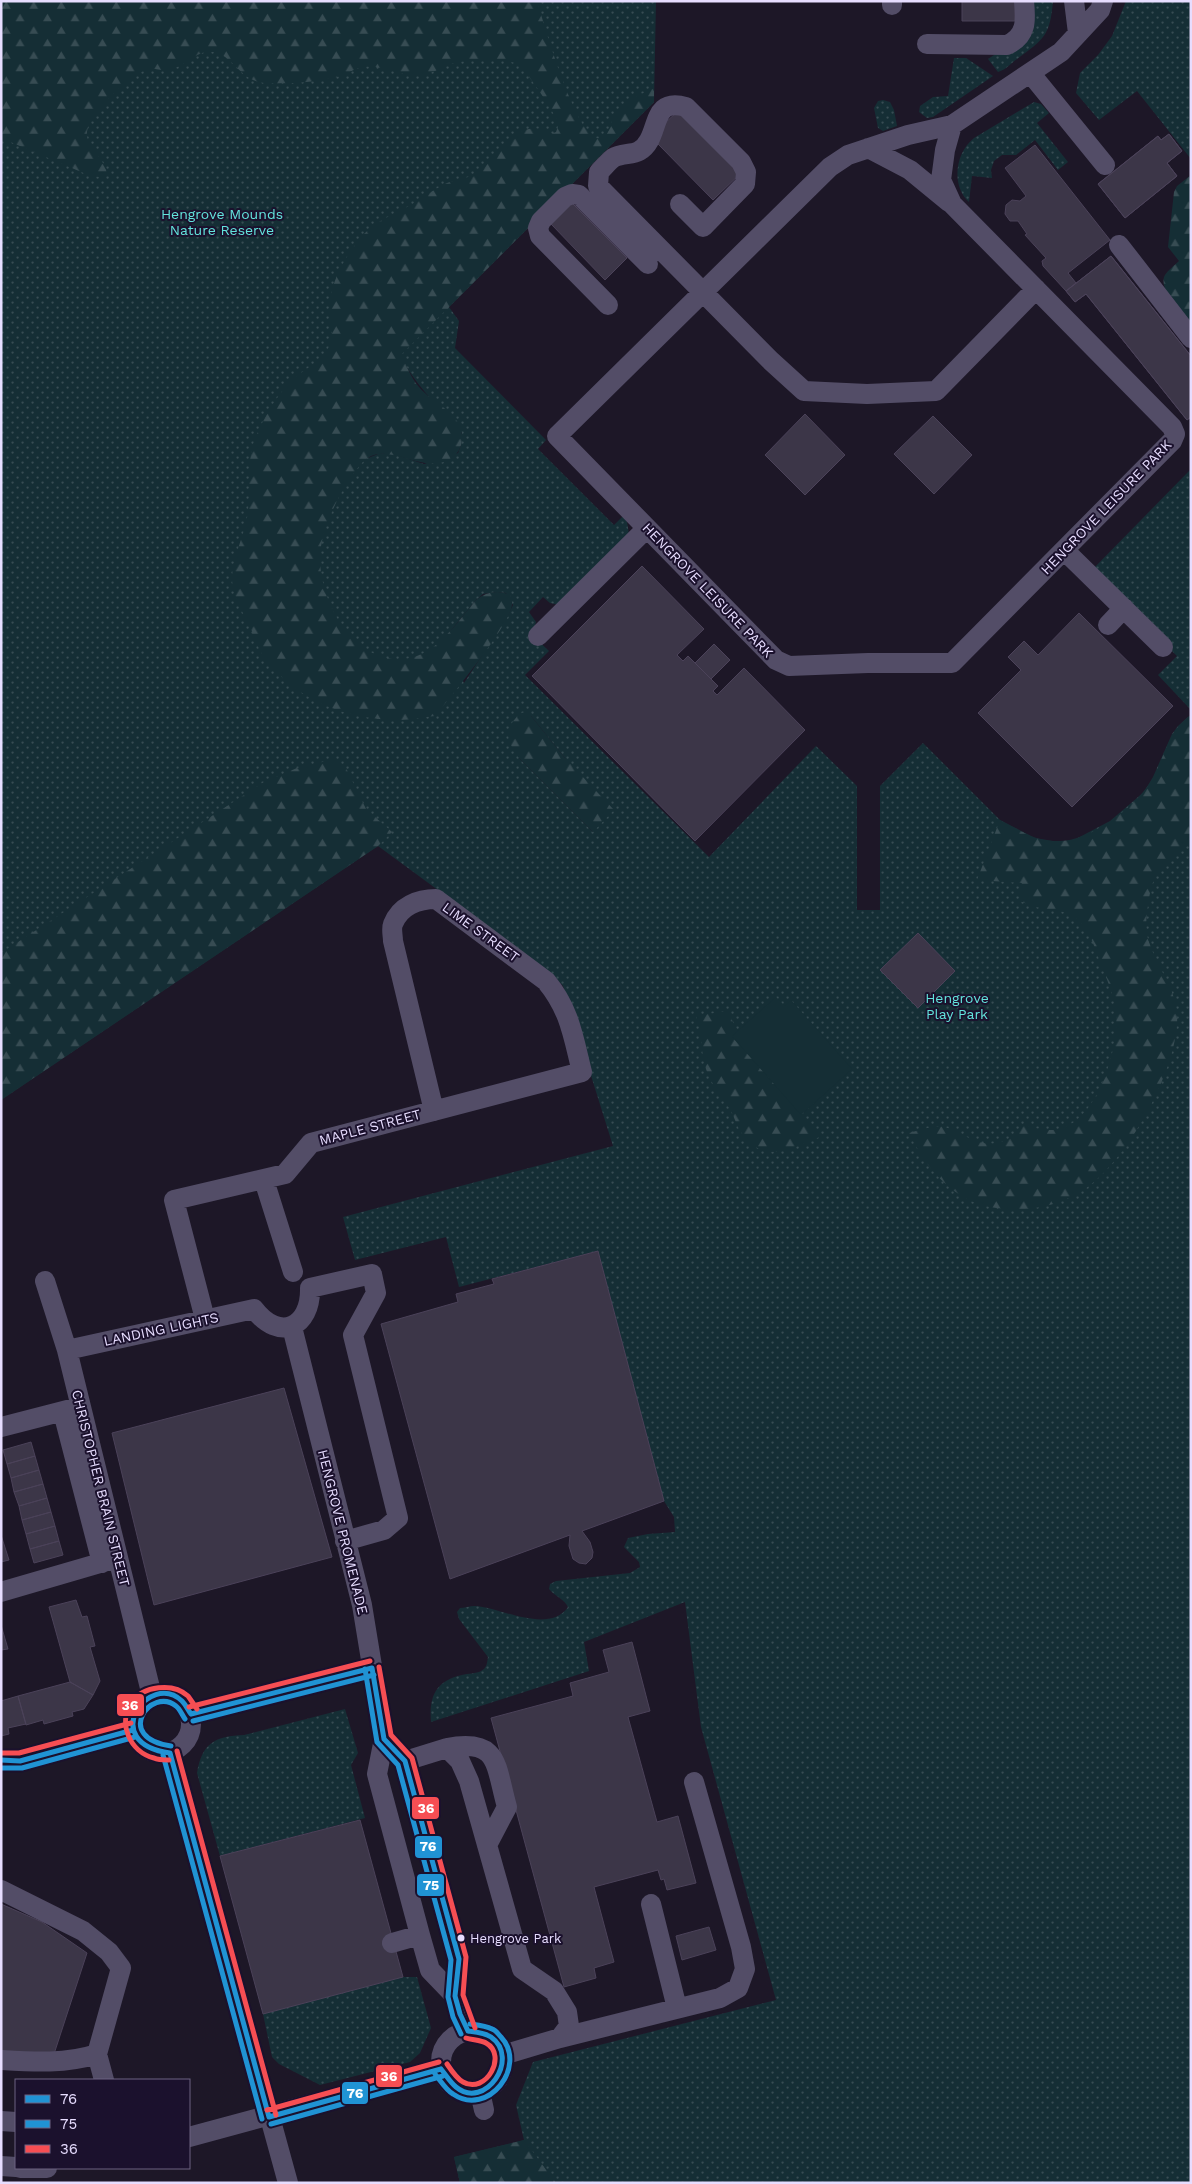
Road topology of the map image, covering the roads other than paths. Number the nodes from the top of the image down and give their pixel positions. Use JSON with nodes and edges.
{"nodes":[{"id":1,"x":1024,"y":1,"type":"edge"},
{"id":2,"x":1074,"y":1,"type":"edge"},
{"id":3,"x":1103,"y":1,"type":"edge"},
{"id":4,"x":1078,"y":32,"type":"junction"},
{"id":5,"x":926,"y":44,"type":"dead end"},
{"id":6,"x":1031,"y":74,"type":"junction"},
{"id":7,"x":952,"y":125,"type":"junction"},
{"id":8,"x":868,"y":148,"type":"junction"},
{"id":9,"x":1105,"y":165,"type":"dead end"},
{"id":10,"x":680,"y":204,"type":"dead end"},
{"id":11,"x":952,"y":204,"type":"junction"},
{"id":12,"x":1119,"y":245,"type":"dead end"},
{"id":13,"x":648,"y":264,"type":"dead end"},
{"id":14,"x":1036,"y":289,"type":"junction"},
{"id":15,"x":703,"y":291,"type":"junction"},
{"id":16,"x":608,"y":305,"type":"dead end"},
{"id":17,"x":1191,"y":338,"type":"edge"},
{"id":18,"x":1183,"y":434,"type":"edge"},
{"id":19,"x":647,"y":528,"type":"junction"},
{"id":20,"x":1064,"y":550,"type":"junction"},
{"id":21,"x":1124,"y":608,"type":"junction"},
{"id":22,"x":1108,"y":625,"type":"dead end"},
{"id":23,"x":538,"y":636,"type":"dead end"},
{"id":24,"x":1163,"y":647,"type":"dead end"},
{"id":25,"x":582,"y":1072,"type":"joint"},
{"id":26,"x":434,"y":1111,"type":"junction"},
{"id":27,"x":264,"y":1180,"type":"junction"},
{"id":28,"x":293,"y":1272,"type":"dead end"},
{"id":29,"x":45,"y":1281,"type":"dead end"},
{"id":30,"x":205,"y":1319,"type":"junction"},
{"id":31,"x":292,"y":1326,"type":"junction"},
{"id":32,"x":67,"y":1350,"type":"junction"},
{"id":33,"x":81,"y":1407,"type":"junction"},
{"id":34,"x":65,"y":1420,"type":"dead end"},
{"id":35,"x":1,"y":1427,"type":"edge"},
{"id":36,"x":345,"y":1541,"type":"junction"},
{"id":37,"x":110,"y":1560,"type":"junction"},
{"id":38,"x":1,"y":1592,"type":"edge"},
{"id":39,"x":372,"y":1668,"type":"junction"},
{"id":40,"x":152,"y":1696,"type":"junction"},
{"id":41,"x":191,"y":1714,"type":"junction"},
{"id":42,"x":133,"y":1730,"type":"junction"},
{"id":43,"x":384,"y":1739,"type":"junction"},
{"id":44,"x":447,"y":1748,"type":"junction"},
{"id":45,"x":170,"y":1753,"type":"junction"},
{"id":46,"x":10,"y":1761,"type":"edge"},
{"id":47,"x":405,"y":1761,"type":"junction"},
{"id":48,"x":1,"y":1774,"type":"edge"},
{"id":49,"x":694,"y":1782,"type":"dead end"},
{"id":50,"x":486,"y":1845,"type":"junction"},
{"id":51,"x":1,"y":1890,"type":"edge"},
{"id":52,"x":651,"y":1904,"type":"dead end"},
{"id":53,"x":420,"y":1935,"type":"junction"},
{"id":54,"x":392,"y":1942,"type":"dead end"},
{"id":55,"x":455,"y":1996,"type":"junction"},
{"id":56,"x":677,"y":2008,"type":"junction"},
{"id":57,"x":468,"y":2031,"type":"junction"},
{"id":58,"x":560,"y":2038,"type":"junction"},
{"id":59,"x":97,"y":2054,"type":"junction"},
{"id":60,"x":503,"y":2055,"type":"junction"},
{"id":61,"x":1,"y":2060,"type":"edge"},
{"id":62,"x":441,"y":2069,"type":"junction"},
{"id":63,"x":104,"y":2079,"type":"edge"},
{"id":64,"x":269,"y":2117,"type":"junction"},
{"id":65,"x":1,"y":2121,"type":"edge"},
{"id":66,"x":15,"y":2122,"type":"edge"},
{"id":67,"x":190,"y":2137,"type":"edge"},
{"id":68,"x":1,"y":2166,"type":"edge"},
{"id":69,"x":15,"y":2168,"type":"edge"},
{"id":70,"x":288,"y":2183,"type":"edge"}],
"edges":[{"from":1,"to":5,"type":"street"},
{"from":2,"to":4,"type":"street"},
{"from":3,"to":4,"type":"street","name":"HENGROVE LEISURE PARK"},
{"from":4,"to":6,"type":"street","name":"HENGROVE LEISURE PARK"},
{"from":6,"to":7,"type":"street","name":"HENGROVE LEISURE PARK"},
{"from":6,"to":9,"type":"street"},
{"from":7,"to":8,"type":"street","name":"HENGROVE LEISURE PARK"},
{"from":7,"to":11,"type":"street","name":"HENGROVE LEISURE PARK"},
{"from":8,"to":11,"type":"street"},
{"from":8,"to":15,"type":"street","name":"HENGROVE LEISURE PARK"},
{"from":10,"to":15,"type":"street"},
{"from":11,"to":14,"type":"street","name":"HENGROVE LEISURE PARK"},
{"from":12,"to":17,"type":"street"},
{"from":13,"to":16,"type":"street"},
{"from":14,"to":15,"type":"street"},
{"from":14,"to":18,"type":"street","name":"HENGROVE LEISURE PARK"},
{"from":15,"to":19,"type":"street","name":"HENGROVE LEISURE PARK"},
{"from":18,"to":20,"type":"street","name":"HENGROVE LEISURE PARK"},
{"from":19,"to":20,"type":"street","name":"HENGROVE LEISURE PARK"},
{"from":19,"to":23,"type":"street"},
{"from":20,"to":21,"type":"street"},
{"from":21,"to":22,"type":"street"},
{"from":21,"to":24,"type":"street"},
{"from":25,"to":26,"type":"street","name":"MAPLE STREET"},
{"from":25,"to":26,"type":"street","name":"LIME STREET"},
{"from":26,"to":27,"type":"street","name":"MAPLE STREET"},
{"from":27,"to":28,"type":"street"},
{"from":27,"to":30,"type":"street","name":"MAPLE STREET"},
{"from":29,"to":32,"type":"street","name":"CHRISTOPHER BRAIN STREET"},
{"from":30,"to":31,"type":"street","name":"LANDING LIGHTS"},
{"from":30,"to":32,"type":"street","name":"LANDING LIGHTS"},
{"from":31,"to":36,"type":"street","name":"HENGROVE PROMENADE"},
{"from":31,"to":36,"type":"street"},
{"from":32,"to":33,"type":"street","name":"CHRISTOPHER BRAIN STREET"},
{"from":33,"to":35,"type":"street"},
{"from":33,"to":37,"type":"street","name":"CHRISTOPHER BRAIN STREET"},
{"from":34,"to":37,"type":"street"},
{"from":36,"to":39,"type":"street","name":"HENGROVE PROMENADE"},
{"from":37,"to":38,"type":"street"},
{"from":37,"to":40,"type":"street","name":"CHRISTOPHER BRAIN STREET"},
{"from":39,"to":41,"type":"street"},
{"from":39,"to":43,"type":"street","name":"HENGROVE PROMENADE"},
{"from":40,"to":41,"type":"street"},
{"from":40,"to":42,"type":"street"},
{"from":41,"to":45,"type":"street"},
{"from":42,"to":45,"type":"street"},
{"from":42,"to":46,"type":"street"},
{"from":43,"to":47,"type":"street","name":"HENGROVE PROMENADE"},
{"from":43,"to":53,"type":"street","name":"HENGROVE PROMENADE"},
{"from":44,"to":47,"type":"street"},
{"from":44,"to":50,"type":"street"},
{"from":44,"to":50,"type":"street"},
{"from":45,"to":64,"type":"street"},
{"from":46,"to":48,"type":"street"},
{"from":47,"to":55,"type":"street","name":"HENGROVE PROMENADE"},
{"from":49,"to":56,"type":"street"},
{"from":50,"to":58,"type":"street"},
{"from":51,"to":59,"type":"street"},
{"from":52,"to":56,"type":"street"},
{"from":53,"to":54,"type":"street"},
{"from":53,"to":55,"type":"street","name":"HENGROVE PROMENADE"},
{"from":55,"to":57,"type":"street","name":"HENGROVE PROMENADE"},
{"from":56,"to":58,"type":"street"},
{"from":57,"to":60,"type":"street"},
{"from":57,"to":62,"type":"street"},
{"from":58,"to":60,"type":"street"},
{"from":59,"to":61,"type":"street"},
{"from":59,"to":63,"type":"street"},
{"from":60,"to":62,"type":"street"},
{"from":62,"to":64,"type":"street"},
{"from":64,"to":67,"type":"street"},
{"from":64,"to":70,"type":"street"},
{"from":65,"to":66,"type":"street"},
{"from":68,"to":69,"type":"street"}]}
